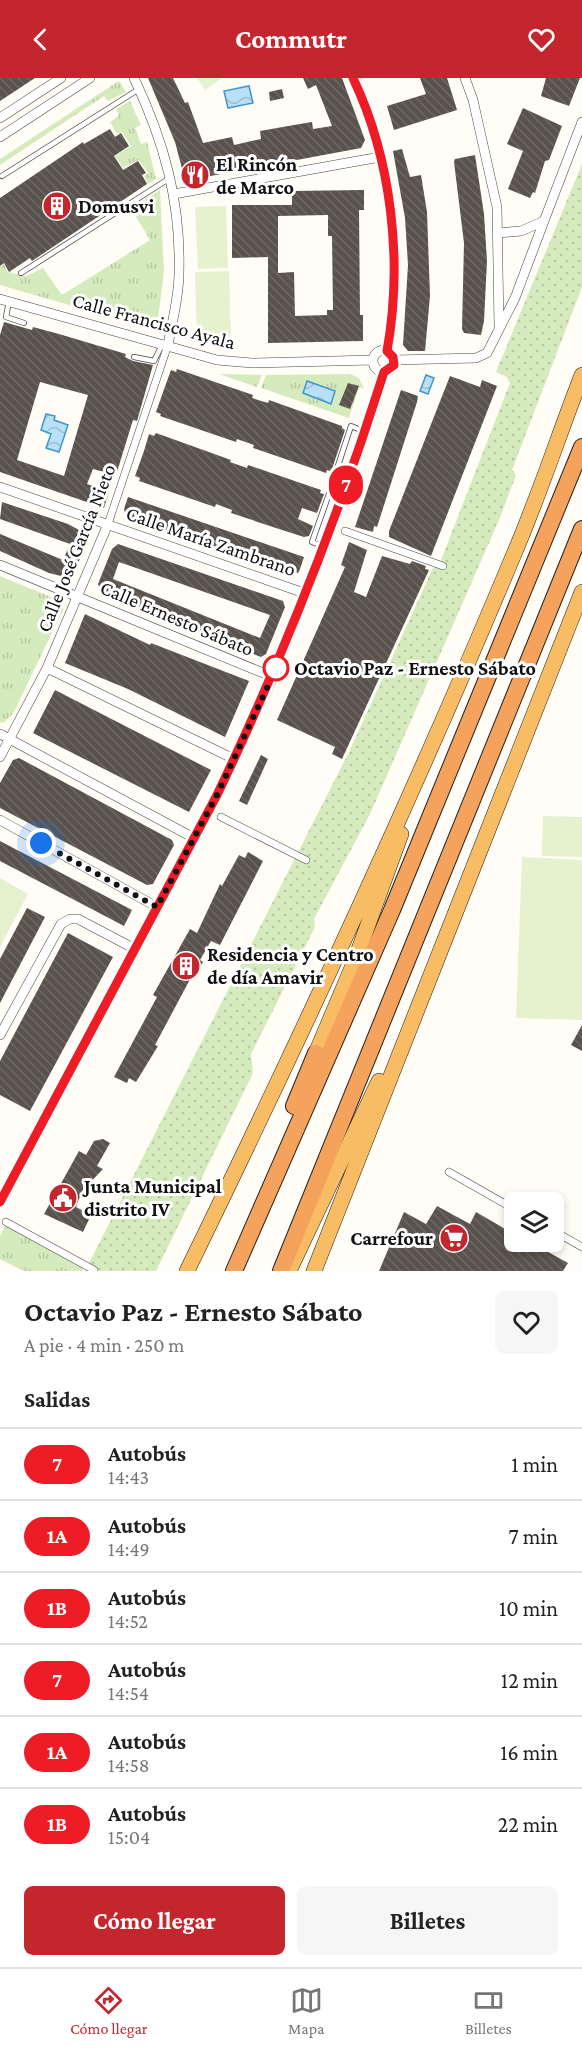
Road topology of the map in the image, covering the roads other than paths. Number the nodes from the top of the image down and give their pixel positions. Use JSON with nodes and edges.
{"nodes":[{"id":1,"x":61,"y":78,"type":"edge"},
{"id":2,"x":90,"y":78,"type":"edge"},
{"id":3,"x":134,"y":78,"type":"edge"},
{"id":4,"x":353,"y":78,"type":"edge"},
{"id":5,"x":465,"y":78,"type":"edge"},
{"id":6,"x":139,"y":89,"type":"junction"},
{"id":7,"x":0,"y":118,"type":"edge"},
{"id":8,"x":582,"y":122,"type":"edge"},
{"id":9,"x":0,"y":137,"type":"edge"},
{"id":10,"x":380,"y":157,"type":"junction"},
{"id":11,"x":2,"y":176,"type":"dead end"},
{"id":12,"x":170,"y":178,"type":"junction"},
{"id":13,"x":174,"y":194,"type":"junction"},
{"id":14,"x":544,"y":221,"type":"junction"},
{"id":15,"x":498,"y":233,"type":"junction"},
{"id":16,"x":21,"y":273,"type":"dead end"},
{"id":17,"x":4,"y":300,"type":"edge"},
{"id":18,"x":24,"y":323,"type":"dead end"},
{"id":19,"x":499,"y":326,"type":"junction"},
{"id":20,"x":165,"y":345,"type":"junction"},
{"id":21,"x":387,"y":351,"type":"junction"},
{"id":22,"x":134,"y":357,"type":"dead end"},
{"id":23,"x":373,"y":360,"type":"junction"},
{"id":24,"x":394,"y":360,"type":"junction"},
{"id":25,"x":384,"y":372,"type":"junction"},
{"id":26,"x":582,"y":375,"type":"edge"},
{"id":27,"x":364,"y":431,"type":"junction"},
{"id":28,"x":582,"y":447,"type":"edge"},
{"id":29,"x":347,"y":483,"type":"junction"},
{"id":30,"x":0,"y":487,"type":"edge"},
{"id":31,"x":108,"y":524,"type":"junction"},
{"id":32,"x":582,"y":529,"type":"edge"},
{"id":33,"x":345,"y":531,"type":"dead end"},
{"id":34,"x":0,"y":565,"type":"edge"},
{"id":35,"x":443,"y":566,"type":"dead end"},
{"id":36,"x":582,"y":592,"type":"edge"},
{"id":37,"x":307,"y":594,"type":"junction"},
{"id":38,"x":79,"y":597,"type":"junction"},
{"id":39,"x":47,"y":668,"type":"junction"},
{"id":40,"x":273,"y":677,"type":"junction"},
{"id":41,"x":0,"y":734,"type":"edge"},
{"id":42,"x":10,"y":739,"type":"junction"},
{"id":43,"x":0,"y":757,"type":"edge"},
{"id":44,"x":234,"y":759,"type":"junction"},
{"id":45,"x":423,"y":766,"type":"junction"},
{"id":46,"x":221,"y":817,"type":"dead end"},
{"id":47,"x":0,"y":820,"type":"edge"},
{"id":48,"x":194,"y":838,"type":"junction"},
{"id":49,"x":306,"y":860,"type":"dead end"},
{"id":50,"x":157,"y":907,"type":"junction"},
{"id":51,"x":135,"y":950,"type":"junction"},
{"id":52,"x":439,"y":955,"type":"junction"},
{"id":53,"x":0,"y":1035,"type":"edge"},
{"id":54,"x":316,"y":1053,"type":"joint"},
{"id":55,"x":251,"y":1140,"type":"junction"},
{"id":56,"x":449,"y":1172,"type":"dead end"},
{"id":57,"x":0,"y":1179,"type":"edge"},
{"id":58,"x":9,"y":1185,"type":"junction"},
{"id":59,"x":0,"y":1202,"type":"edge"},
{"id":60,"x":504,"y":1203,"type":"edge"},
{"id":61,"x":6,"y":1222,"type":"dead end"},
{"id":62,"x":251,"y":1231,"type":"junction"},
{"id":63,"x":564,"y":1236,"type":"edge"},
{"id":64,"x":582,"y":1247,"type":"edge"},
{"id":65,"x":94,"y":1270,"type":"edge"},
{"id":66,"x":175,"y":1271,"type":"edge"},
{"id":67,"x":187,"y":1271,"type":"edge"},
{"id":68,"x":234,"y":1271,"type":"edge"},
{"id":69,"x":281,"y":1271,"type":"edge"},
{"id":70,"x":289,"y":1271,"type":"edge"},
{"id":71,"x":314,"y":1271,"type":"edge"}],
"edges":[{"from":1,"to":7,"type":"street"},
{"from":2,"to":9,"type":"street"},
{"from":3,"to":6,"type":"street"},
{"from":4,"to":10,"type":"street"},
{"from":5,"to":15,"type":"street"},
{"from":6,"to":11,"type":"lane"},
{"from":6,"to":12,"type":"street"},
{"from":8,"to":14,"type":"street"},
{"from":10,"to":13,"type":"street"},
{"from":10,"to":21,"type":"street"},
{"from":12,"to":13,"type":"street"},
{"from":12,"to":16,"type":"lane"},
{"from":13,"to":20,"type":"street"},
{"from":14,"to":15,"type":"street"},
{"from":14,"to":19,"type":"street"},
{"from":15,"to":19,"type":"street"},
{"from":17,"to":18,"type":"lane"},
{"from":17,"to":20,"type":"street","name":"Calle Francisco Ayala"},
{"from":19,"to":24,"type":"street"},
{"from":20,"to":22,"type":"lane"},
{"from":20,"to":23,"type":"street","name":"Calle Francisco Ayala"},
{"from":20,"to":31,"type":"street","name":"Calle José García Nieto"},
{"from":21,"to":23,"type":"street"},
{"from":21,"to":24,"type":"street"},
{"from":23,"to":25,"type":"street"},
{"from":24,"to":25,"type":"street"},
{"from":25,"to":27,"type":"street"},
{"from":26,"to":45,"type":"highway"},
{"from":27,"to":29,"type":"street"},
{"from":27,"to":29,"type":"lane"},
{"from":28,"to":62,"type":"highway"},
{"from":29,"to":37,"type":"street"},
{"from":30,"to":31,"type":"street","name":"Calle María Zambrano"},
{"from":31,"to":37,"type":"street","name":"Calle María Zambrano"},
{"from":31,"to":38,"type":"street","name":"Calle José García Nieto"},
{"from":32,"to":69,"type":"highway"},
{"from":33,"to":35,"type":"street"},
{"from":34,"to":38,"type":"street","name":"Calle Ernesto Sábato"},
{"from":36,"to":52,"type":"highway"},
{"from":37,"to":40,"type":"street"},
{"from":38,"to":39,"type":"street","name":"Calle José García Nieto"},
{"from":38,"to":40,"type":"street","name":"Calle Ernesto Sábato"},
{"from":39,"to":42,"type":"street","name":"Calle José García Nieto"},
{"from":39,"to":44,"type":"street"},
{"from":40,"to":44,"type":"street"},
{"from":41,"to":42,"type":"street"},
{"from":42,"to":43,"type":"street","name":"Calle José García Nieto"},
{"from":42,"to":48,"type":"street"},
{"from":44,"to":48,"type":"street"},
{"from":45,"to":54,"type":"highway"},
{"from":45,"to":55,"type":"highway"},
{"from":46,"to":49,"type":"street"},
{"from":47,"to":50,"type":"street"},
{"from":48,"to":50,"type":"street"},
{"from":50,"to":51,"type":"street"},
{"from":51,"to":53,"type":"street"},
{"from":51,"to":58,"type":"street"},
{"from":52,"to":70,"type":"highway"},
{"from":52,"to":71,"type":"highway"},
{"from":54,"to":62,"type":"highway"},
{"from":55,"to":66,"type":"highway"},
{"from":55,"to":67,"type":"highway"},
{"from":56,"to":60,"type":"street"},
{"from":57,"to":58,"type":"street"},
{"from":58,"to":59,"type":"street"},
{"from":61,"to":65,"type":"street"},
{"from":62,"to":68,"type":"highway"},
{"from":63,"to":64,"type":"street"}]}
